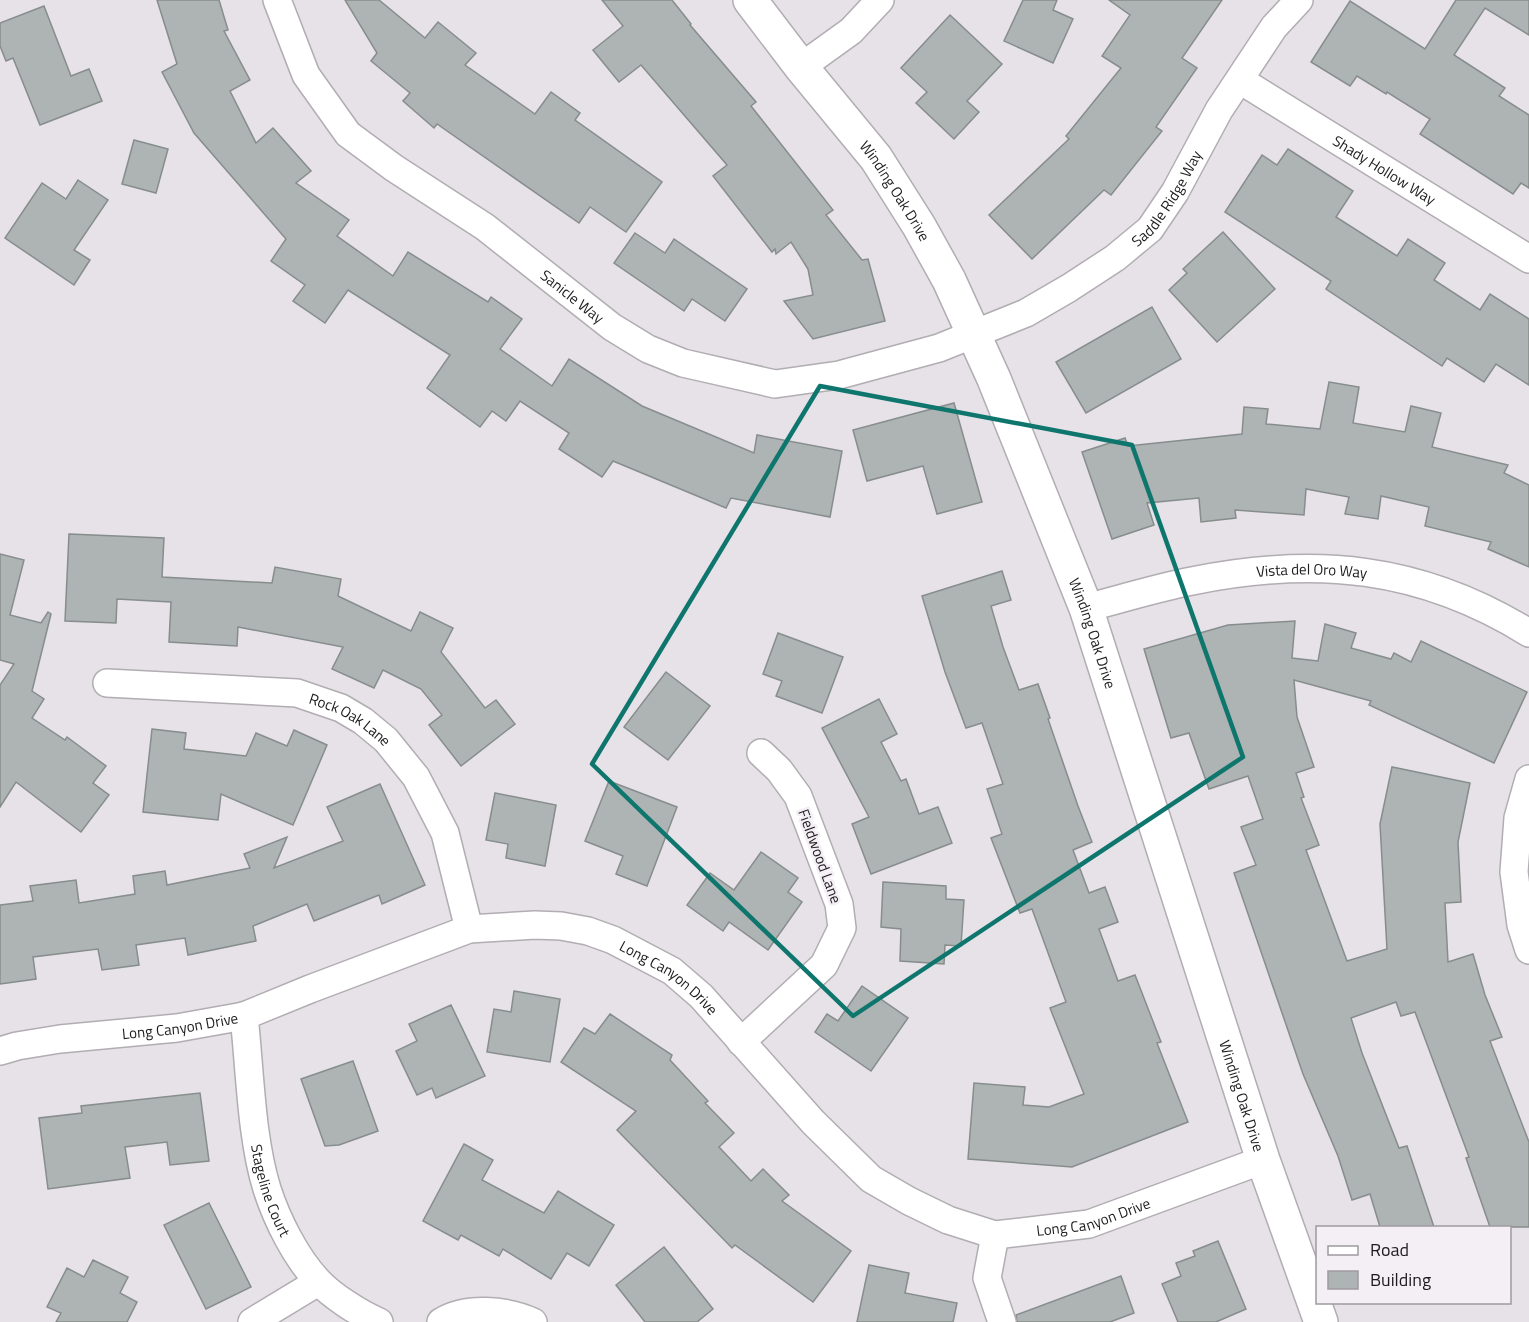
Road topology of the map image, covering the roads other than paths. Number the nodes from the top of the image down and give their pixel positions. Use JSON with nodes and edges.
{"nodes":[{"id":1,"x":277,"y":0,"type":"edge"},
{"id":2,"x":750,"y":0,"type":"edge"},
{"id":3,"x":880,"y":0,"type":"edge"},
{"id":4,"x":1299,"y":0,"type":"edge"},
{"id":5,"x":801,"y":67,"type":"junction"},
{"id":6,"x":1240,"y":80,"type":"junction"},
{"id":7,"x":1529,"y":259,"type":"edge"},
{"id":8,"x":974,"y":334,"type":"junction"},
{"id":9,"x":1086,"y":608,"type":"junction"},
{"id":10,"x":1529,"y":633,"type":"edge"},
{"id":11,"x":107,"y":683,"type":"dead end"},
{"id":12,"x":761,"y":753,"type":"dead end"},
{"id":13,"x":1529,"y":779,"type":"edge"},
{"id":14,"x":469,"y":928,"type":"junction"},
{"id":15,"x":1529,"y":950,"type":"edge"},
{"id":16,"x":244,"y":1016,"type":"junction"},
{"id":17,"x":741,"y":1042,"type":"junction"},
{"id":18,"x":0,"y":1051,"type":"edge"},
{"id":19,"x":1263,"y":1160,"type":"junction"},
{"id":20,"x":995,"y":1235,"type":"junction"},
{"id":21,"x":318,"y":1282,"type":"junction"},
{"id":22,"x":252,"y":1322,"type":"edge"},
{"id":23,"x":379,"y":1322,"type":"edge"},
{"id":24,"x":441,"y":1322,"type":"edge"},
{"id":25,"x":533,"y":1322,"type":"edge"},
{"id":26,"x":1002,"y":1322,"type":"edge"},
{"id":27,"x":1321,"y":1322,"type":"edge"}],
"edges":[{"from":1,"to":8,"type":"street","name":"Sanicle Way"},
{"from":2,"to":5,"type":"street","name":"Winding Oak Drive"},
{"from":3,"to":5,"type":"street"},
{"from":4,"to":6,"type":"street","name":"Saddle Ridge Way"},
{"from":5,"to":8,"type":"street","name":"Winding Oak Drive"},
{"from":6,"to":7,"type":"street","name":"Shady Hollow Way"},
{"from":6,"to":8,"type":"street","name":"Saddle Ridge Way"},
{"from":8,"to":9,"type":"street","name":"Winding Oak Drive"},
{"from":9,"to":10,"type":"street","name":"Vista del Oro Way"},
{"from":9,"to":19,"type":"street","name":"Winding Oak Drive"},
{"from":11,"to":14,"type":"street","name":"Rock Oak Lane"},
{"from":12,"to":17,"type":"street","name":"Fieldwood Lane"},
{"from":13,"to":15,"type":"street"},
{"from":14,"to":16,"type":"street","name":"Long Canyon Drive"},
{"from":14,"to":17,"type":"street","name":"Long Canyon Drive"},
{"from":16,"to":18,"type":"street","name":"Long Canyon Drive"},
{"from":16,"to":21,"type":"street","name":"Stageline Court"},
{"from":17,"to":20,"type":"street","name":"Long Canyon Drive"},
{"from":19,"to":20,"type":"street","name":"Long Canyon Drive"},
{"from":19,"to":27,"type":"street","name":"Winding Oak Drive"},
{"from":20,"to":26,"type":"street"},
{"from":21,"to":22,"type":"street"},
{"from":21,"to":23,"type":"street","name":"Stageline Court"},
{"from":24,"to":25,"type":"street"}]}
